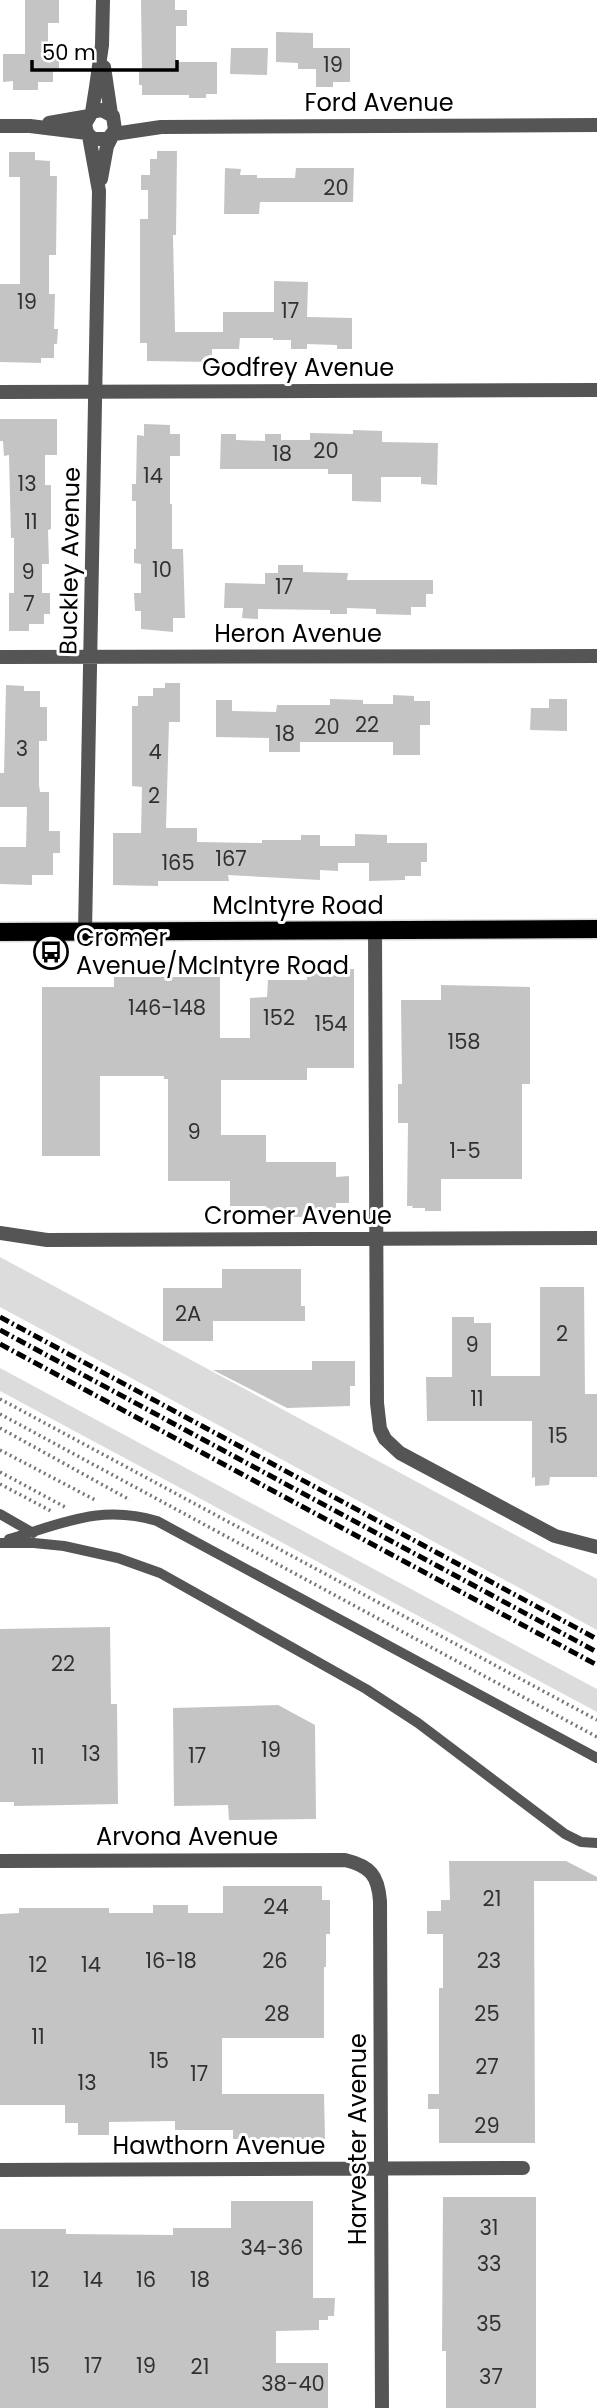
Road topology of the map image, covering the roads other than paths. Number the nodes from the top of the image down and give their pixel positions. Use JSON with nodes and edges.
{"nodes":[{"id":1,"x":103,"y":0,"type":"edge"},
{"id":2,"x":102,"y":45,"type":"junction"},
{"id":3,"x":90,"y":114,"type":"junction"},
{"id":4,"x":112,"y":115,"type":"junction"},
{"id":5,"x":597,"y":125,"type":"edge"},
{"id":6,"x":0,"y":126,"type":"edge"},
{"id":7,"x":30,"y":126,"type":"junction"},
{"id":8,"x":161,"y":127,"type":"junction"},
{"id":9,"x":88,"y":135,"type":"junction"},
{"id":10,"x":113,"y":135,"type":"junction"},
{"id":11,"x":99,"y":191,"type":"junction"},
{"id":12,"x":597,"y":390,"type":"edge"},
{"id":13,"x":0,"y":392,"type":"edge"},
{"id":14,"x":96,"y":392,"type":"junction"},
{"id":15,"x":597,"y":656,"type":"edge"},
{"id":16,"x":0,"y":657,"type":"edge"},
{"id":17,"x":91,"y":657,"type":"junction"},
{"id":18,"x":597,"y":929,"type":"edge"},
{"id":19,"x":375,"y":930,"type":"junction"},
{"id":20,"x":0,"y":932,"type":"edge"},
{"id":21,"x":86,"y":932,"type":"junction"},
{"id":22,"x":0,"y":1233,"type":"edge"},
{"id":23,"x":377,"y":1238,"type":"junction"},
{"id":24,"x":597,"y":1238,"type":"edge"},
{"id":25,"x":0,"y":1514,"type":"edge"},
{"id":26,"x":34,"y":1537,"type":"junction"},
{"id":27,"x":0,"y":1542,"type":"edge"},
{"id":28,"x":597,"y":1547,"type":"edge"},
{"id":29,"x":597,"y":1758,"type":"edge"},
{"id":30,"x":597,"y":1843,"type":"edge"},
{"id":31,"x":0,"y":1861,"type":"edge"},
{"id":32,"x":371,"y":1873,"type":"joint"},
{"id":33,"x":523,"y":2168,"type":"dead end"},
{"id":34,"x":381,"y":2169,"type":"junction"},
{"id":35,"x":0,"y":2170,"type":"edge"},
{"id":36,"x":382,"y":2408,"type":"edge"}],
"edges":[{"from":1,"to":2,"type":"street"},
{"from":2,"to":3,"type":"street"},
{"from":2,"to":4,"type":"street"},
{"from":3,"to":4,"type":"street"},
{"from":3,"to":7,"type":"street"},
{"from":3,"to":9,"type":"street"},
{"from":4,"to":8,"type":"street","name":"Ford Avenue"},
{"from":4,"to":10,"type":"street"},
{"from":5,"to":8,"type":"street","name":"Ford Avenue"},
{"from":6,"to":7,"type":"street"},
{"from":7,"to":9,"type":"street"},
{"from":8,"to":10,"type":"street","name":"Ford Avenue"},
{"from":9,"to":10,"type":"street"},
{"from":9,"to":11,"type":"street","name":"Buckley Avenue"},
{"from":10,"to":11,"type":"street","name":"Buckley Avenue"},
{"from":11,"to":14,"type":"street","name":"Buckley Avenue"},
{"from":12,"to":14,"type":"street","name":"Godfrey Avenue"},
{"from":13,"to":14,"type":"street","name":"Godfrey Avenue"},
{"from":14,"to":17,"type":"street","name":"Buckley Avenue"},
{"from":15,"to":17,"type":"street","name":"Heron Avenue"},
{"from":16,"to":17,"type":"street","name":"Heron Avenue"},
{"from":17,"to":21,"type":"street","name":"Buckley Avenue"},
{"from":18,"to":19,"type":"main road","name":"McIntyre Road"},
{"from":19,"to":21,"type":"main road","name":"McIntyre Road"},
{"from":19,"to":23,"type":"street"},
{"from":20,"to":21,"type":"main road","name":"McIntyre Road"},
{"from":22,"to":23,"type":"street","name":"Cromer Avenue"},
{"from":23,"to":24,"type":"street","name":"Cromer Avenue"},
{"from":23,"to":28,"type":"street"},
{"from":25,"to":26,"type":"lane"},
{"from":26,"to":27,"type":"lane"},
{"from":26,"to":29,"type":"lane"},
{"from":26,"to":30,"type":"lane"},
{"from":31,"to":32,"type":"street","name":"Arvona Avenue"},
{"from":32,"to":34,"type":"street","name":"Harvester Avenue"},
{"from":33,"to":34,"type":"street","name":"Hawthorn Avenue"},
{"from":34,"to":35,"type":"street","name":"Hawthorn Avenue"},
{"from":34,"to":36,"type":"street","name":"Harvester Avenue"}]}
